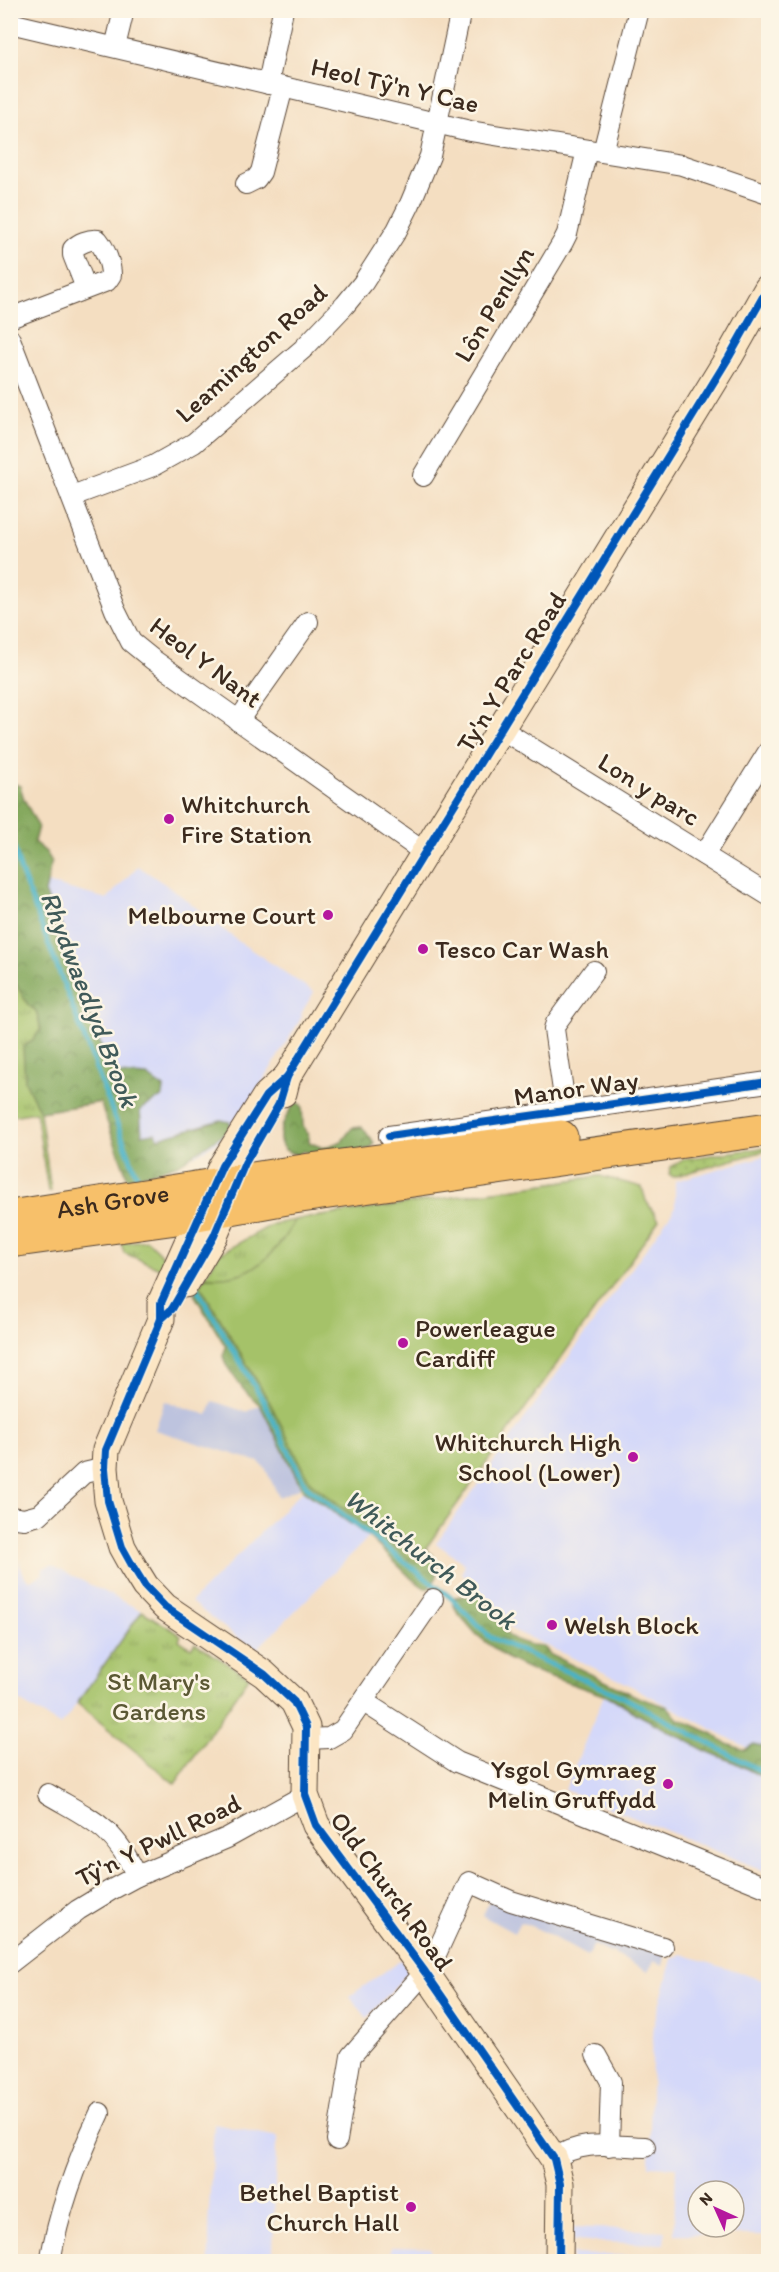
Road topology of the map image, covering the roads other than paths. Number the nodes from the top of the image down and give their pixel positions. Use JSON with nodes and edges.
{"nodes":[{"id":1,"x":124,"y":10,"type":"edge"},
{"id":2,"x":284,"y":10,"type":"edge"},
{"id":3,"x":461,"y":10,"type":"edge"},
{"id":4,"x":639,"y":10,"type":"edge"},
{"id":5,"x":10,"y":23,"type":"edge"},
{"id":6,"x":115,"y":47,"type":"junction"},
{"id":7,"x":275,"y":86,"type":"junction"},
{"id":8,"x":438,"y":124,"type":"junction"},
{"id":9,"x":595,"y":151,"type":"junction"},
{"id":10,"x":246,"y":184,"type":"dead end"},
{"id":11,"x":768,"y":194,"type":"edge"},
{"id":12,"x":86,"y":288,"type":"dead end"},
{"id":13,"x":768,"y":288,"type":"edge"},
{"id":14,"x":10,"y":318,"type":"edge"},
{"id":15,"x":10,"y":339,"type":"edge"},
{"id":16,"x":423,"y":476,"type":"dead end"},
{"id":17,"x":72,"y":496,"type":"junction"},
{"id":18,"x":308,"y":622,"type":"dead end"},
{"id":19,"x":238,"y":721,"type":"junction"},
{"id":20,"x":501,"y":729,"type":"junction"},
{"id":21,"x":768,"y":752,"type":"edge"},
{"id":22,"x":425,"y":853,"type":"junction"},
{"id":23,"x":704,"y":855,"type":"junction"},
{"id":24,"x":768,"y":895,"type":"edge"},
{"id":25,"x":594,"y":971,"type":"dead end"},
{"id":26,"x":768,"y":1082,"type":"edge"},
{"id":27,"x":768,"y":1107,"type":"edge"},
{"id":28,"x":566,"y":1111,"type":"junction"},
{"id":29,"x":768,"y":1129,"type":"edge"},
{"id":30,"x":389,"y":1136,"type":"dead end"},
{"id":31,"x":219,"y":1197,"type":"junction"},
{"id":32,"x":10,"y":1217,"type":"edge"},
{"id":33,"x":10,"y":1241,"type":"edge"},
{"id":34,"x":105,"y":1468,"type":"junction"},
{"id":35,"x":10,"y":1517,"type":"edge"},
{"id":36,"x":433,"y":1599,"type":"dead end"},
{"id":37,"x":364,"y":1701,"type":"junction"},
{"id":38,"x":307,"y":1739,"type":"junction"},
{"id":39,"x":48,"y":1794,"type":"dead end"},
{"id":40,"x":305,"y":1795,"type":"junction"},
{"id":41,"x":137,"y":1876,"type":"junction"},
{"id":42,"x":768,"y":1888,"type":"edge"},
{"id":43,"x":663,"y":1947,"type":"dead end"},
{"id":44,"x":10,"y":1963,"type":"edge"},
{"id":45,"x":426,"y":1972,"type":"junction"},
{"id":46,"x":596,"y":2055,"type":"dead end"},
{"id":47,"x":100,"y":2113,"type":"dead end"},
{"id":48,"x":337,"y":2140,"type":"dead end"},
{"id":49,"x":609,"y":2146,"type":"junction"},
{"id":50,"x":645,"y":2147,"type":"dead end"},
{"id":51,"x":554,"y":2159,"type":"junction"},
{"id":52,"x":50,"y":2262,"type":"edge"},
{"id":53,"x":559,"y":2262,"type":"edge"}],
"edges":[{"from":1,"to":6,"type":"street"},
{"from":2,"to":7,"type":"street"},
{"from":3,"to":8,"type":"street","name":"Leamington Road"},
{"from":4,"to":9,"type":"street","name":"Lôn Penllyn"},
{"from":5,"to":6,"type":"street","name":"Heol Tŷ'n Y Cae"},
{"from":6,"to":7,"type":"street","name":"Heol Tŷ'n Y Cae"},
{"from":7,"to":8,"type":"street","name":"Heol Tŷ'n Y Cae"},
{"from":7,"to":10,"type":"street"},
{"from":8,"to":9,"type":"street","name":"Heol Tŷ'n Y Cae"},
{"from":8,"to":17,"type":"street","name":"Leamington Road"},
{"from":9,"to":11,"type":"street","name":"Heol Tŷ'n Y Cae"},
{"from":9,"to":16,"type":"street","name":"Lôn Penllyn"},
{"from":12,"to":14,"type":"street"},
{"from":13,"to":20,"type":"street","name":"Ty'n Y Parc Road"},
{"from":15,"to":17,"type":"street","name":"Heol Y Nant"},
{"from":17,"to":19,"type":"street","name":"Heol Y Nant"},
{"from":18,"to":19,"type":"street"},
{"from":19,"to":22,"type":"street","name":"Heol Y Nant"},
{"from":20,"to":22,"type":"street","name":"Ty'n Y Parc Road"},
{"from":20,"to":23,"type":"street","name":"Lon y parc"},
{"from":21,"to":23,"type":"street"},
{"from":22,"to":31,"type":"street","name":"Ty'n Y Parc Road"},
{"from":23,"to":24,"type":"street","name":"Lon y parc"},
{"from":25,"to":28,"type":"street"},
{"from":26,"to":28,"type":"street","name":"Manor Way"},
{"from":27,"to":31,"type":"highway","name":"Manor Way"},
{"from":28,"to":30,"type":"street","name":"Manor Way"},
{"from":29,"to":31,"type":"highway"},
{"from":31,"to":32,"type":"highway","name":"Ash Grove"},
{"from":31,"to":33,"type":"highway","name":"Ash Grove"},
{"from":31,"to":34,"type":"street","name":"Old Church Road"},
{"from":34,"to":35,"type":"street"},
{"from":34,"to":38,"type":"street","name":"Old Church Road"},
{"from":36,"to":37,"type":"street"},
{"from":37,"to":38,"type":"street"},
{"from":37,"to":42,"type":"street"},
{"from":38,"to":40,"type":"street","name":"Old Church Road"},
{"from":39,"to":41,"type":"street"},
{"from":40,"to":41,"type":"street","name":"Tŷ'n Y Pwll Road"},
{"from":40,"to":45,"type":"street","name":"Old Church Road"},
{"from":41,"to":44,"type":"street","name":"Tŷ'n Y Pwll Road"},
{"from":43,"to":45,"type":"street"},
{"from":45,"to":48,"type":"street"},
{"from":45,"to":51,"type":"street","name":"Old Church Road"},
{"from":46,"to":49,"type":"street"},
{"from":47,"to":52,"type":"street"},
{"from":49,"to":50,"type":"street"},
{"from":49,"to":51,"type":"street"},
{"from":51,"to":53,"type":"street","name":"Old Church Road"}]}
